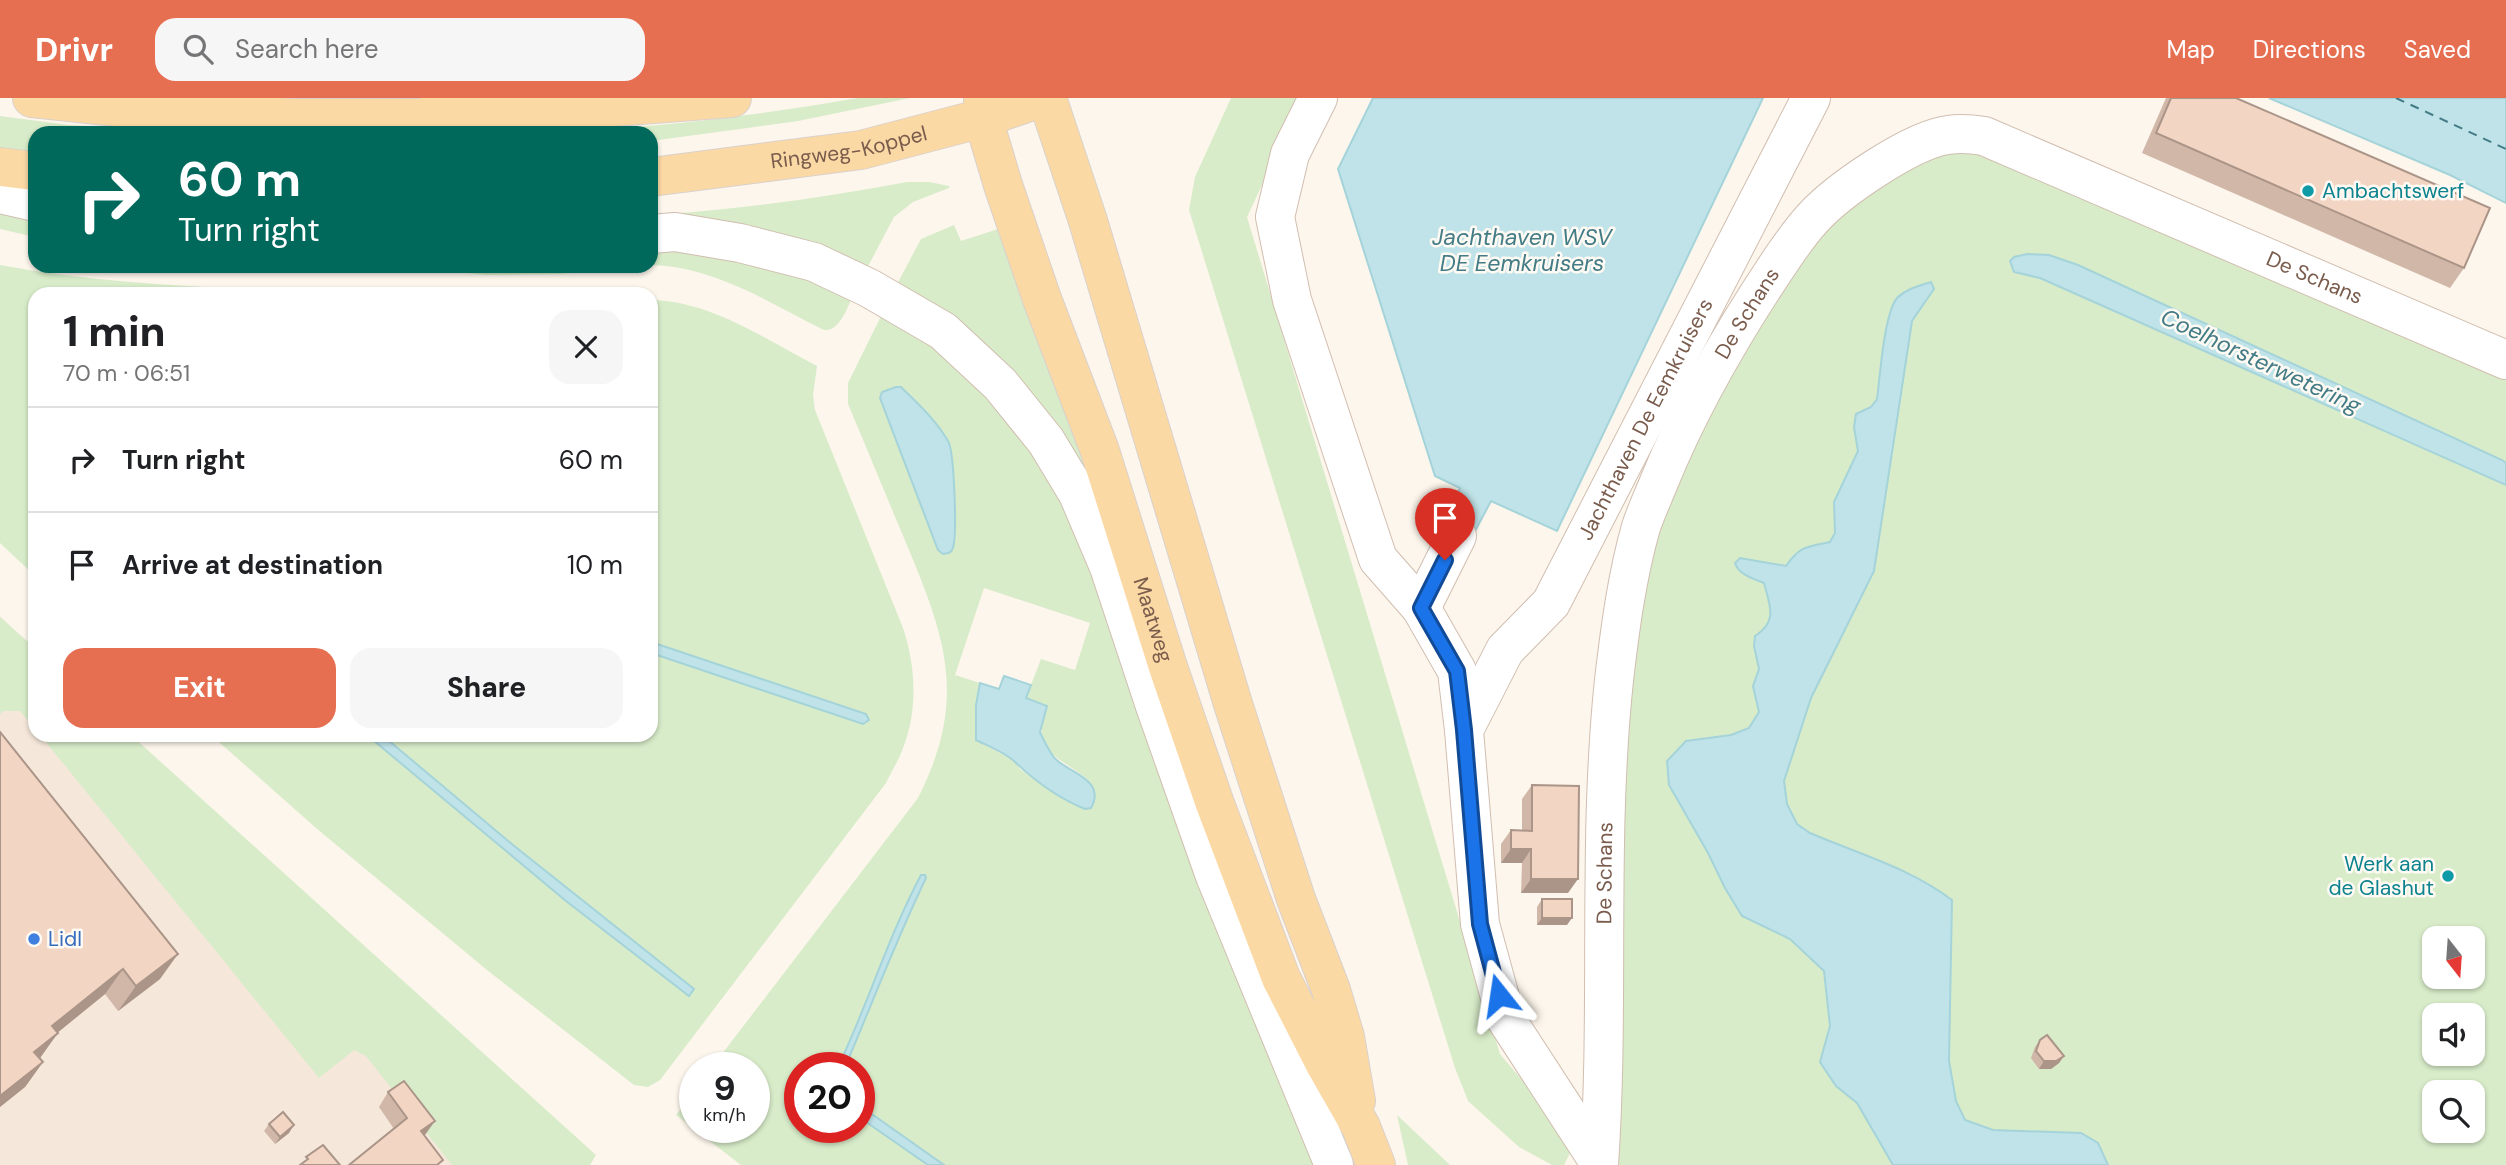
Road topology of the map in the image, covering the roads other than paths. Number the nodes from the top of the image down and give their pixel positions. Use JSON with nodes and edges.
{"nodes":[{"id":1,"x":32,"y":98,"type":"edge"},
{"id":2,"x":732,"y":98,"type":"edge"},
{"id":3,"x":1041,"y":98,"type":"edge"},
{"id":4,"x":1047,"y":98,"type":"edge"},
{"id":5,"x":1318,"y":98,"type":"edge"},
{"id":6,"x":1811,"y":98,"type":"edge"},
{"id":7,"x":983,"y":108,"type":"edge"},
{"id":8,"x":0,"y":167,"type":"edge"},
{"id":9,"x":28,"y":170,"type":"edge"},
{"id":10,"x":658,"y":176,"type":"edge"},
{"id":11,"x":0,"y":194,"type":"edge"},
{"id":12,"x":28,"y":200,"type":"edge"},
{"id":13,"x":658,"y":233,"type":"edge"},
{"id":14,"x":2506,"y":360,"type":"edge"},
{"id":15,"x":1457,"y":536,"type":"dead end"},
{"id":16,"x":1421,"y":608,"type":"junction"},
{"id":17,"x":1464,"y":730,"type":"junction"},
{"id":18,"x":1361,"y":1127,"type":"junction"},
{"id":19,"x":1599,"y":1164,"type":"edge"},
{"id":20,"x":1334,"y":1165,"type":"edge"},
{"id":21,"x":1376,"y":1165,"type":"edge"}],
"edges":[{"from":1,"to":2,"type":"main road"},
{"from":3,"to":7,"type":"main road","name":"Ringweg-Koppel"},
{"from":4,"to":18,"type":"main road","name":"Maatweg"},
{"from":5,"to":16,"type":"street"},
{"from":6,"to":17,"type":"street","name":"Jachthaven De Eemkruisers"},
{"from":7,"to":10,"type":"main road","name":"Ringweg-Koppel"},
{"from":7,"to":18,"type":"main road","name":"Maatweg"},
{"from":8,"to":9,"type":"main road"},
{"from":11,"to":12,"type":"street"},
{"from":13,"to":20,"type":"street","name":"Maatweg"},
{"from":14,"to":19,"type":"street","name":"De Schans"},
{"from":15,"to":16,"type":"street"},
{"from":16,"to":17,"type":"street"},
{"from":17,"to":19,"type":"street"},
{"from":18,"to":21,"type":"main road","name":"Maatweg"}]}
